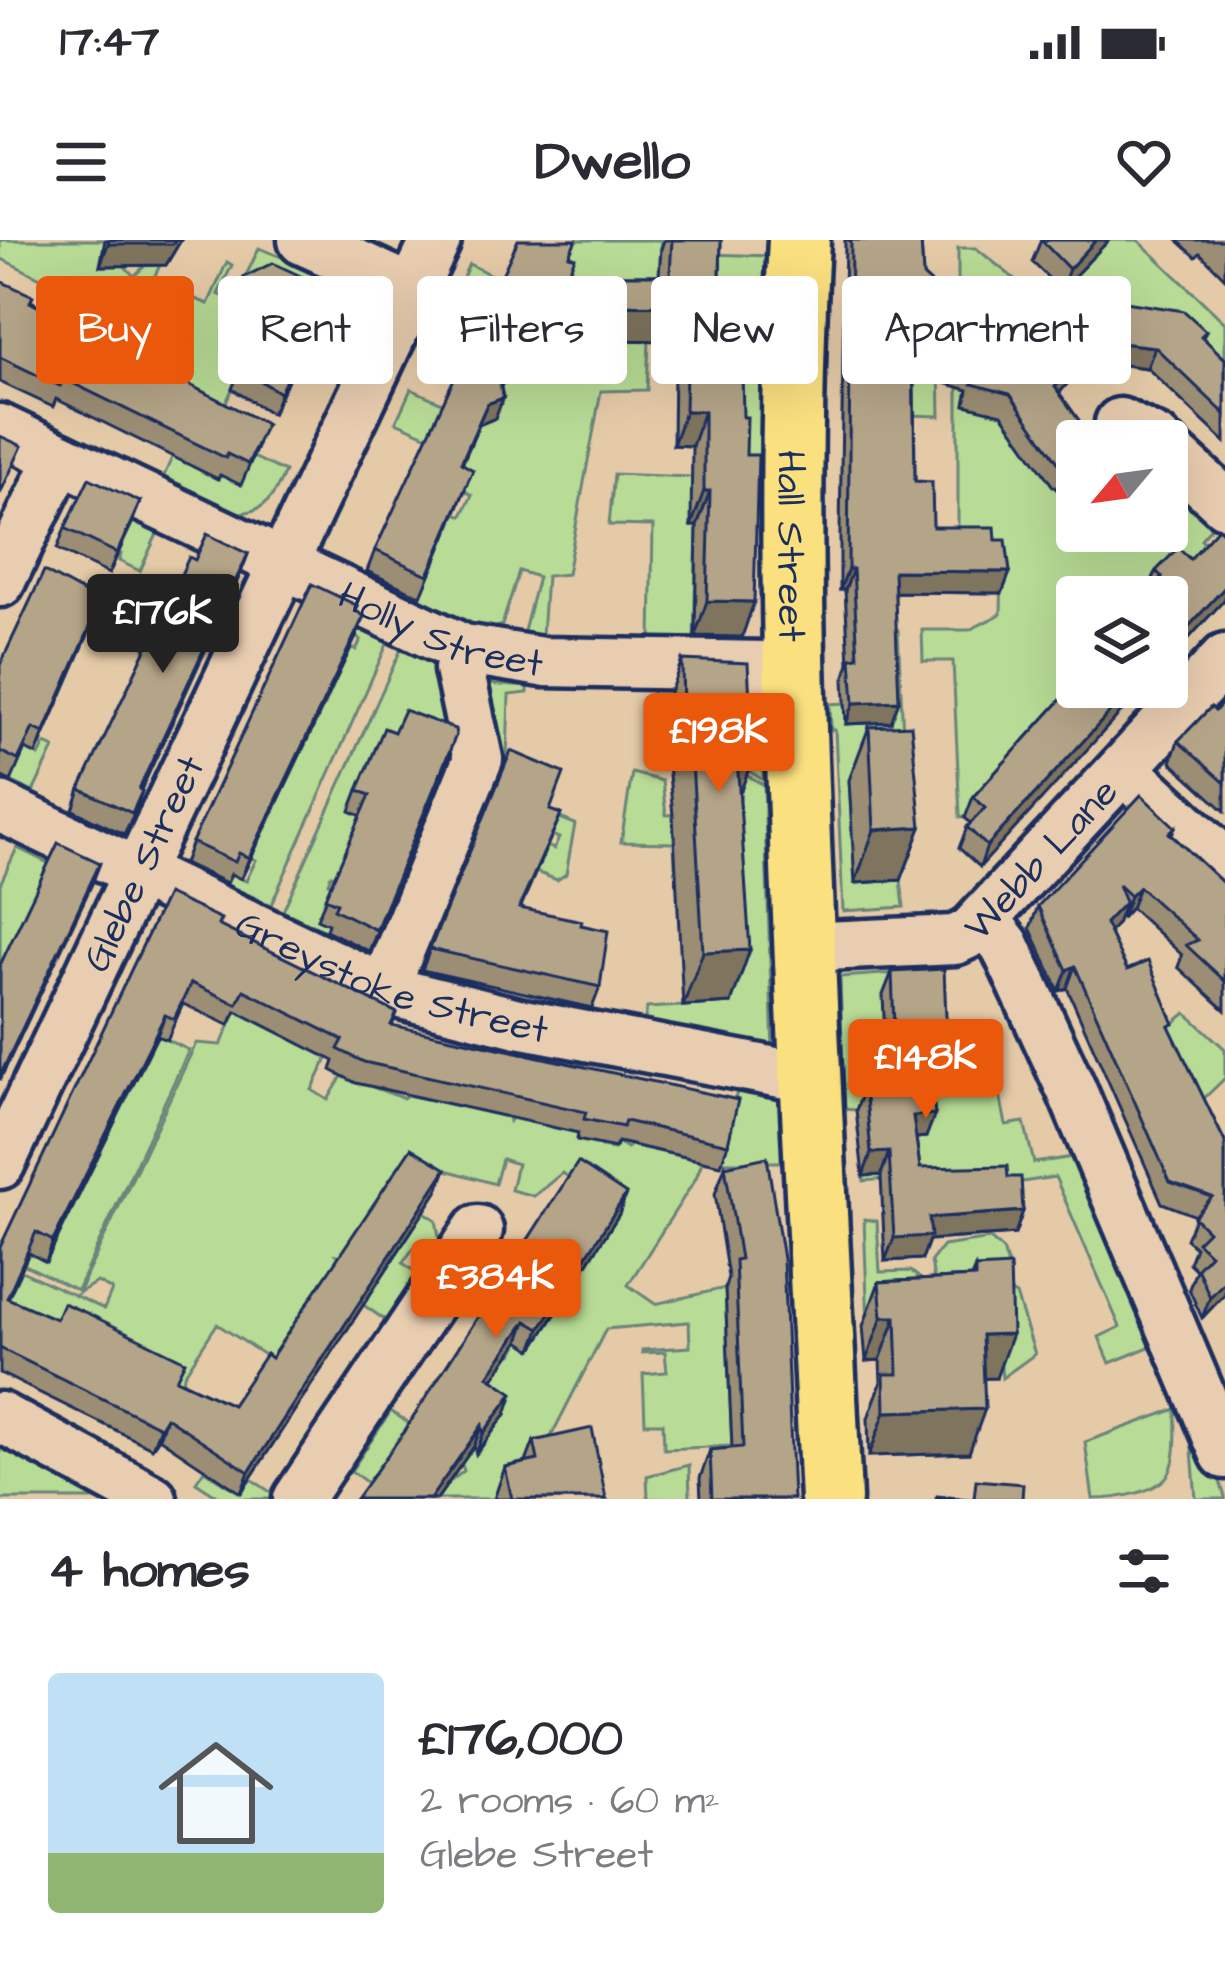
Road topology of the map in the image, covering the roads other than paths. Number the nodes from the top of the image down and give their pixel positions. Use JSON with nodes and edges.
{"nodes":[{"id":1,"x":303,"y":240,"type":"edge"},
{"id":2,"x":436,"y":240,"type":"edge"},
{"id":3,"x":800,"y":240,"type":"edge"},
{"id":4,"x":412,"y":290,"type":"junction"},
{"id":5,"x":0,"y":429,"type":"edge"},
{"id":6,"x":60,"y":458,"type":"junction"},
{"id":7,"x":1188,"y":470,"type":"edge"},
{"id":8,"x":1225,"y":503,"type":"edge"},
{"id":9,"x":285,"y":563,"type":"junction"},
{"id":10,"x":0,"y":582,"type":"edge"},
{"id":11,"x":1225,"y":659,"type":"edge"},
{"id":12,"x":768,"y":666,"type":"dead end"},
{"id":13,"x":459,"y":669,"type":"dead end"},
{"id":14,"x":1124,"y":770,"type":"junction"},
{"id":15,"x":0,"y":807,"type":"edge"},
{"id":16,"x":1225,"y":863,"type":"edge"},
{"id":17,"x":138,"y":873,"type":"junction"},
{"id":18,"x":985,"y":920,"type":"junction"},
{"id":19,"x":804,"y":947,"type":"junction"},
{"id":20,"x":392,"y":968,"type":"dead end"},
{"id":21,"x":811,"y":1074,"type":"junction"},
{"id":22,"x":0,"y":1164,"type":"edge"},
{"id":23,"x":478,"y":1230,"type":"dead end"},
{"id":24,"x":1208,"y":1361,"type":"edge"},
{"id":25,"x":0,"y":1417,"type":"edge"},
{"id":26,"x":1225,"y":1454,"type":"edge"},
{"id":27,"x":152,"y":1499,"type":"edge"},
{"id":28,"x":298,"y":1499,"type":"edge"},
{"id":29,"x":831,"y":1499,"type":"edge"}],
"edges":[{"from":1,"to":4,"type":"street"},
{"from":2,"to":4,"type":"street","name":"Glebe Street"},
{"from":3,"to":19,"type":"main road","name":"Hall Street"},
{"from":4,"to":9,"type":"street","name":"Glebe Street"},
{"from":5,"to":6,"type":"street","name":"Holly Street"},
{"from":6,"to":9,"type":"street","name":"Holly Street"},
{"from":6,"to":10,"type":"street"},
{"from":7,"to":8,"type":"street"},
{"from":9,"to":12,"type":"street","name":"Holly Street"},
{"from":9,"to":17,"type":"street","name":"Glebe Street"},
{"from":11,"to":14,"type":"street","name":"Webb Lane"},
{"from":13,"to":20,"type":"street"},
{"from":14,"to":16,"type":"street"},
{"from":14,"to":18,"type":"street","name":"Webb Lane"},
{"from":15,"to":17,"type":"street","name":"Greystoke Street"},
{"from":17,"to":21,"type":"street","name":"Greystoke Street"},
{"from":17,"to":22,"type":"street","name":"Glebe Street"},
{"from":18,"to":19,"type":"street","name":"Webb Lane"},
{"from":18,"to":24,"type":"street"},
{"from":19,"to":21,"type":"main road","name":"Hall Street"},
{"from":21,"to":29,"type":"main road","name":"Hall Street"},
{"from":23,"to":28,"type":"street"},
{"from":24,"to":26,"type":"street"},
{"from":25,"to":27,"type":"street"}]}
